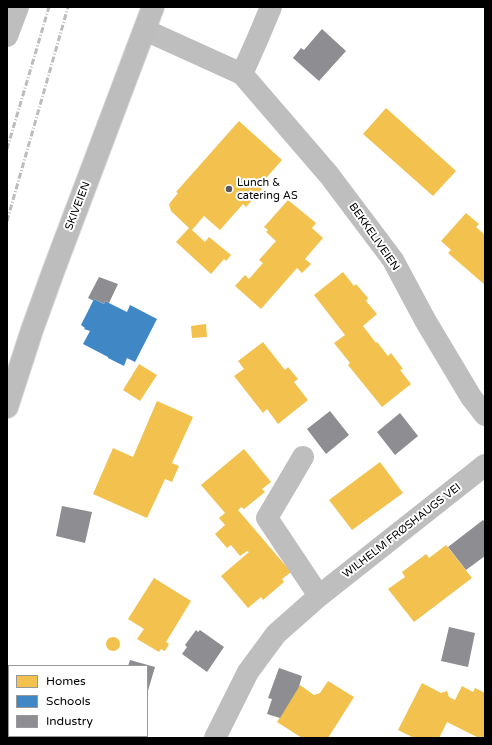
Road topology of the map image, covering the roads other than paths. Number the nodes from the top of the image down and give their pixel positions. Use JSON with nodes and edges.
{"nodes":[{"id":1,"x":18,"y":7,"type":"edge"},
{"id":2,"x":153,"y":7,"type":"edge"},
{"id":3,"x":271,"y":7,"type":"edge"},
{"id":4,"x":144,"y":30,"type":"junction"},
{"id":5,"x":7,"y":36,"type":"edge"},
{"id":6,"x":242,"y":74,"type":"junction"},
{"id":7,"x":7,"y":407,"type":"edge"},
{"id":8,"x":485,"y":415,"type":"edge"},
{"id":9,"x":303,"y":457,"type":"dead end"},
{"id":10,"x":485,"y":466,"type":"edge"},
{"id":11,"x":319,"y":596,"type":"junction"},
{"id":12,"x":215,"y":738,"type":"edge"}],
"edges":[{"from":1,"to":5,"type":"street"},
{"from":2,"to":4,"type":"main road","name":"SKIVEIEN"},
{"from":3,"to":6,"type":"street"},
{"from":4,"to":6,"type":"street","name":"BEKKELIVEIEN"},
{"from":4,"to":7,"type":"main road","name":"SKIVEIEN"},
{"from":6,"to":8,"type":"street","name":"BEKKELIVEIEN"},
{"from":9,"to":11,"type":"street"},
{"from":10,"to":11,"type":"street","name":"WILHELM FRØSHAUGS VEI"},
{"from":11,"to":12,"type":"street","name":"WILHELM FRØSHAUGS VEI"}]}
